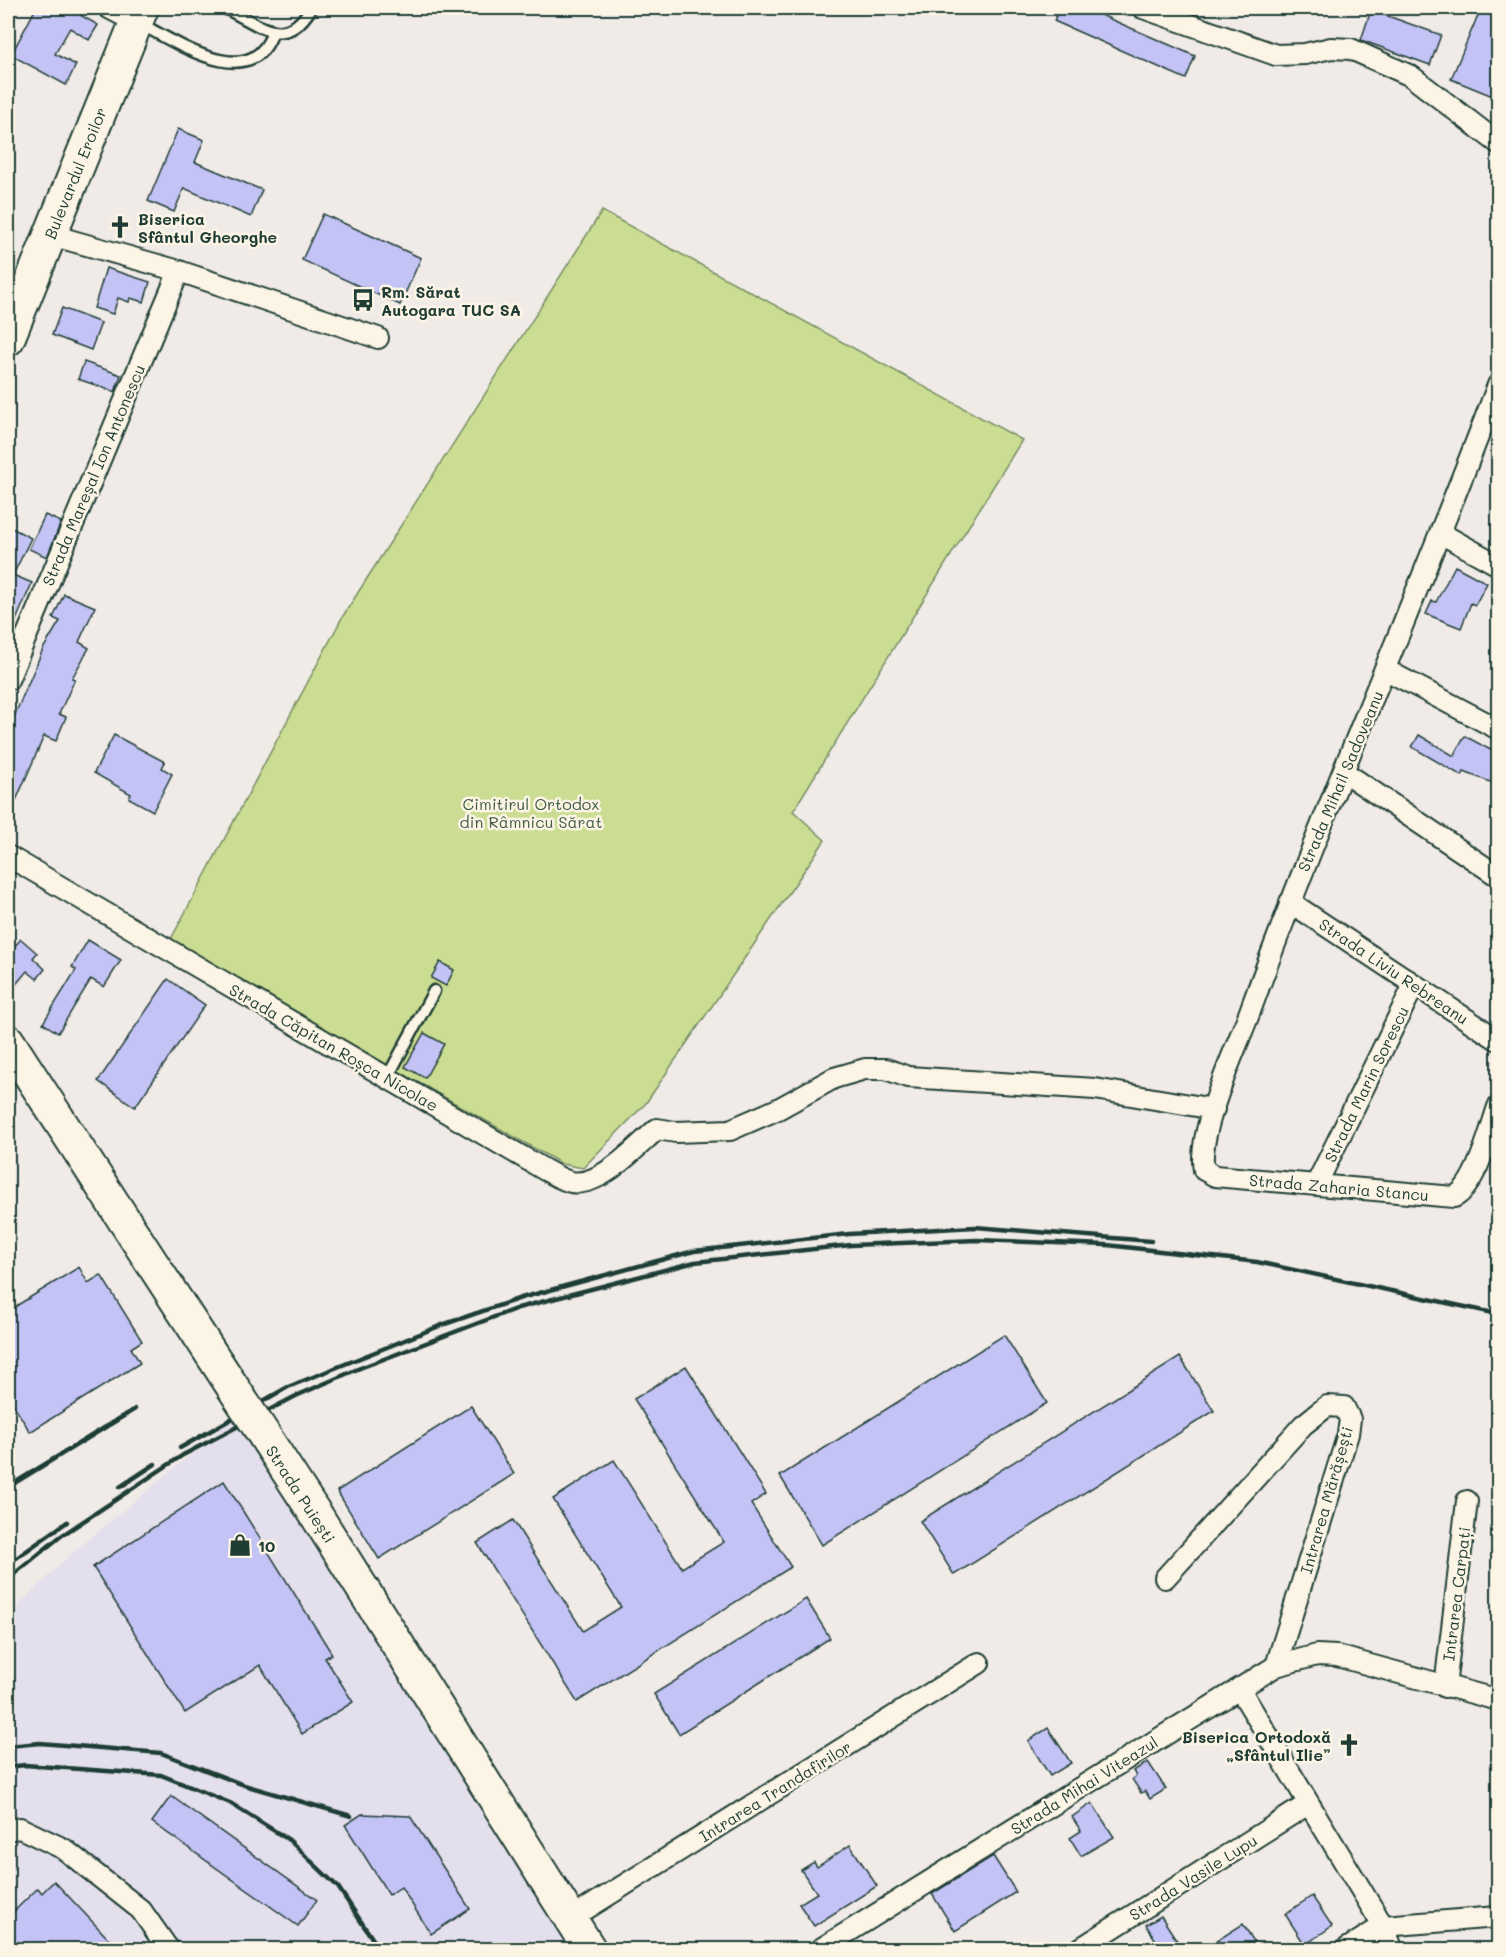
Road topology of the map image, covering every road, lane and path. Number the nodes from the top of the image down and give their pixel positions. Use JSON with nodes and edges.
{"nodes":[{"id":1,"x":108,"y":8,"type":"edge"},
{"id":2,"x":225,"y":8,"type":"edge"},
{"id":3,"x":311,"y":8,"type":"edge"},
{"id":4,"x":1143,"y":8,"type":"edge"},
{"id":5,"x":139,"y":15,"type":"edge"},
{"id":6,"x":273,"y":31,"type":"junction"},
{"id":7,"x":1498,"y":144,"type":"edge"},
{"id":8,"x":51,"y":235,"type":"junction"},
{"id":9,"x":179,"y":271,"type":"junction"},
{"id":10,"x":378,"y":338,"type":"dead end"},
{"id":11,"x":8,"y":339,"type":"edge"},
{"id":12,"x":1498,"y":385,"type":"edge"},
{"id":13,"x":1442,"y":534,"type":"junction"},
{"id":14,"x":1498,"y":565,"type":"edge"},
{"id":15,"x":1386,"y":670,"type":"junction"},
{"id":16,"x":8,"y":680,"type":"edge"},
{"id":17,"x":1498,"y":729,"type":"edge"},
{"id":18,"x":1344,"y":772,"type":"junction"},
{"id":19,"x":8,"y":856,"type":"edge"},
{"id":20,"x":1498,"y":876,"type":"edge"},
{"id":21,"x":1290,"y":902,"type":"junction"},
{"id":22,"x":1414,"y":986,"type":"junction"},
{"id":23,"x":434,"y":991,"type":"dead end"},
{"id":24,"x":1498,"y":1040,"type":"edge"},
{"id":25,"x":8,"y":1041,"type":"edge"},
{"id":26,"x":387,"y":1078,"type":"junction"},
{"id":27,"x":1498,"y":1107,"type":"edge"},
{"id":28,"x":1214,"y":1109,"type":"junction"},
{"id":29,"x":1215,"y":1176,"type":"joint"},
{"id":30,"x":1317,"y":1183,"type":"junction"},
{"id":31,"x":1467,"y":1502,"type":"dead end"},
{"id":32,"x":1165,"y":1578,"type":"dead end"},
{"id":33,"x":979,"y":1663,"type":"dead end"},
{"id":34,"x":1276,"y":1666,"type":"junction"},
{"id":35,"x":1445,"y":1687,"type":"junction"},
{"id":36,"x":1239,"y":1688,"type":"junction"},
{"id":37,"x":1498,"y":1700,"type":"edge"},
{"id":38,"x":1308,"y":1804,"type":"junction"},
{"id":39,"x":8,"y":1830,"type":"edge"},
{"id":40,"x":1498,"y":1917,"type":"edge"},
{"id":41,"x":570,"y":1919,"type":"junction"},
{"id":42,"x":1383,"y":1926,"type":"junction"},
{"id":43,"x":169,"y":1950,"type":"edge"},
{"id":44,"x":590,"y":1950,"type":"edge"},
{"id":45,"x":819,"y":1950,"type":"edge"},
{"id":46,"x":1078,"y":1950,"type":"edge"},
{"id":47,"x":1345,"y":1950,"type":"edge"},
{"id":48,"x":1393,"y":1950,"type":"edge"}],
"edges":[{"from":1,"to":5,"type":"street"},
{"from":2,"to":6,"type":"lane"},
{"from":3,"to":6,"type":"lane"},
{"from":4,"to":7,"type":"street"},
{"from":5,"to":6,"type":"lane"},
{"from":5,"to":8,"type":"main road","name":"Bulevardul Eroilor"},
{"from":8,"to":9,"type":"street"},
{"from":8,"to":11,"type":"main road","name":"Bulevardul Eroilor"},
{"from":9,"to":10,"type":"street"},
{"from":9,"to":16,"type":"street","name":"Strada Mareșal Ion Antonescu"},
{"from":12,"to":13,"type":"street","name":"Strada Mihail Sadoveanu"},
{"from":13,"to":14,"type":"street"},
{"from":13,"to":15,"type":"street","name":"Strada Mihail Sadoveanu"},
{"from":15,"to":17,"type":"street"},
{"from":15,"to":18,"type":"street","name":"Strada Mihail Sadoveanu"},
{"from":18,"to":20,"type":"street"},
{"from":18,"to":21,"type":"street","name":"Strada Mihail Sadoveanu"},
{"from":19,"to":26,"type":"street","name":"Strada Căpitan Roșca Nicolae"},
{"from":21,"to":22,"type":"street","name":"Strada Liviu Rebreanu"},
{"from":21,"to":28,"type":"street","name":"Strada Mihail Sadoveanu"},
{"from":22,"to":24,"type":"street","name":"Strada Liviu Rebreanu"},
{"from":22,"to":30,"type":"street","name":"Strada Marin Sorescu"},
{"from":23,"to":26,"type":"lane"},
{"from":25,"to":41,"type":"main road","name":"Strada Puiești","bridge":true},
{"from":26,"to":28,"type":"street","name":"Strada Căpitan Roșca Nicolae"},
{"from":27,"to":30,"type":"street","name":"Strada Zaharia Stancu"},
{"from":28,"to":29,"type":"street","name":"Strada Mihail Sadoveanu"},
{"from":29,"to":30,"type":"street","name":"Strada Zaharia Stancu"},
{"from":31,"to":35,"type":"street","name":"Intrarea Carpați"},
{"from":32,"to":34,"type":"street","name":"Intrarea Mărășești"},
{"from":33,"to":41,"type":"street","name":"Intrarea Trandafirilor"},
{"from":34,"to":35,"type":"street","name":"Strada Mihai Viteazul"},
{"from":34,"to":36,"type":"street","name":"Strada Mihai Viteazul"},
{"from":35,"to":37,"type":"street","name":"Strada Mihai Viteazul"},
{"from":36,"to":38,"type":"street"},
{"from":36,"to":45,"type":"street","name":"Strada Mihai Viteazul"},
{"from":38,"to":42,"type":"street"},
{"from":38,"to":46,"type":"street","name":"Strada Vasile Lupu"},
{"from":39,"to":43,"type":"street"},
{"from":40,"to":42,"type":"street"},
{"from":41,"to":44,"type":"main road","name":"Strada Puiești"},
{"from":42,"to":47,"type":"street"},
{"from":42,"to":48,"type":"street"}]}
